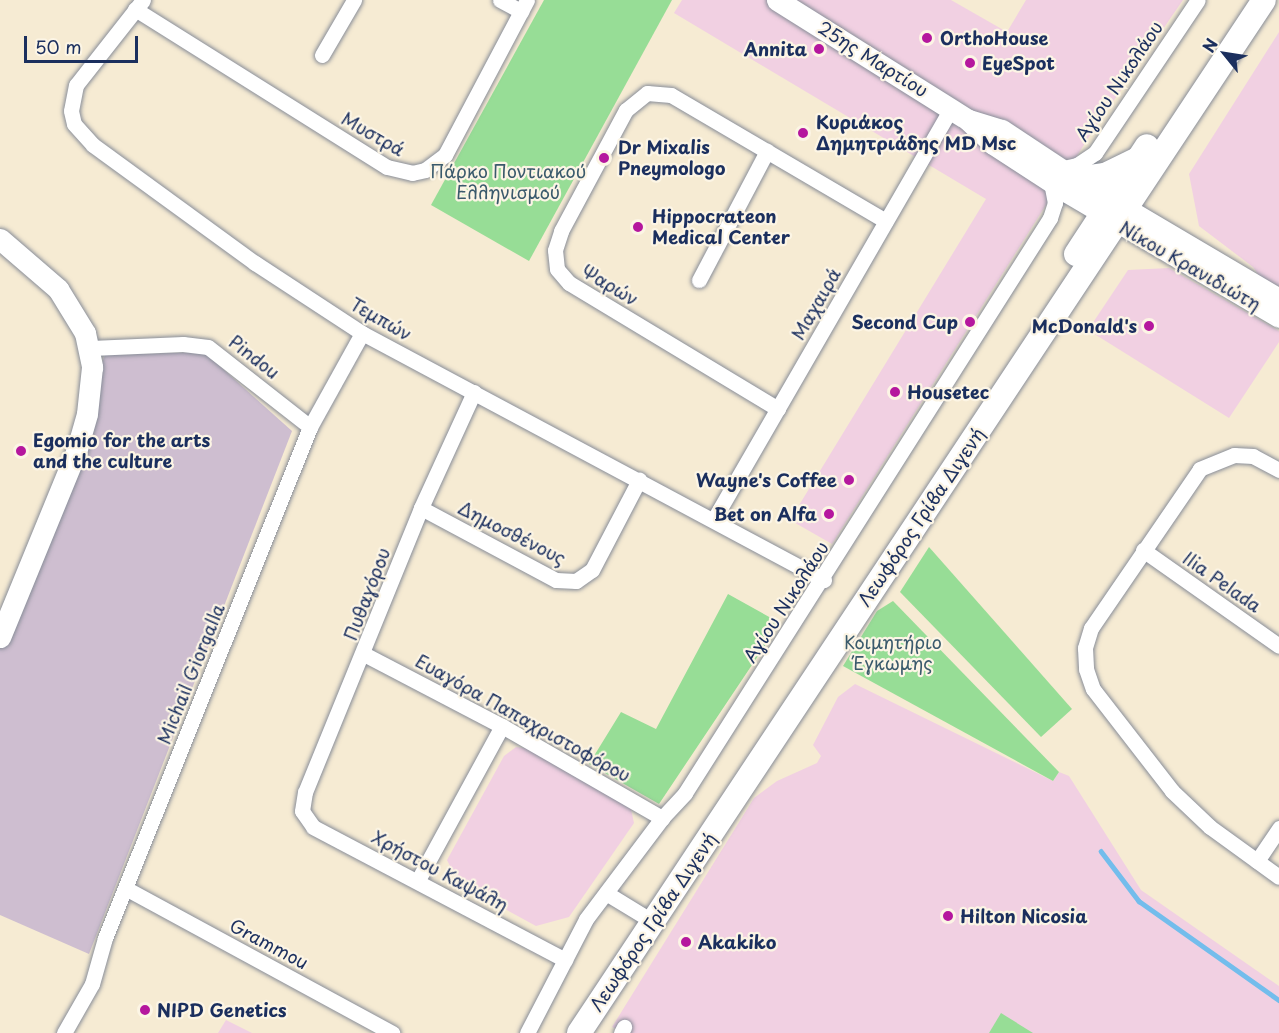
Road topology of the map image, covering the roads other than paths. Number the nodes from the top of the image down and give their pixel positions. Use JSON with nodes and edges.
{"nodes":[{"id":1,"x":354,"y":0,"type":"edge"},
{"id":2,"x":500,"y":0,"type":"edge"},
{"id":3,"x":777,"y":0,"type":"edge"},
{"id":4,"x":1198,"y":0,"type":"edge"},
{"id":5,"x":1247,"y":0,"type":"edge"},
{"id":6,"x":1263,"y":0,"type":"edge"},
{"id":7,"x":139,"y":4,"type":"edge"},
{"id":8,"x":524,"y":6,"type":"edge"},
{"id":9,"x":322,"y":56,"type":"dead end"},
{"id":10,"x":960,"y":115,"type":"junction"},
{"id":11,"x":767,"y":151,"type":"junction"},
{"id":12,"x":1138,"y":159,"type":"junction"},
{"id":13,"x":1062,"y":177,"type":"junction"},
{"id":14,"x":1114,"y":211,"type":"junction"},
{"id":15,"x":886,"y":221,"type":"junction"},
{"id":16,"x":0,"y":238,"type":"edge"},
{"id":17,"x":699,"y":280,"type":"dead end"},
{"id":18,"x":1279,"y":299,"type":"edge"},
{"id":19,"x":1279,"y":317,"type":"edge"},
{"id":20,"x":363,"y":333,"type":"junction"},
{"id":21,"x":92,"y":348,"type":"junction"},
{"id":22,"x":474,"y":392,"type":"junction"},
{"id":23,"x":778,"y":409,"type":"junction"},
{"id":24,"x":310,"y":428,"type":"junction"},
{"id":25,"x":1279,"y":470,"type":"edge"},
{"id":26,"x":639,"y":480,"type":"junction"},
{"id":27,"x":421,"y":508,"type":"junction"},
{"id":28,"x":714,"y":519,"type":"junction"},
{"id":29,"x":1143,"y":550,"type":"junction"},
{"id":30,"x":824,"y":580,"type":"junction"},
{"id":31,"x":0,"y":638,"type":"edge"},
{"id":32,"x":1279,"y":646,"type":"edge"},
{"id":33,"x":364,"y":654,"type":"junction"},
{"id":34,"x":502,"y":726,"type":"junction"},
{"id":35,"x":302,"y":811,"type":"joint"},
{"id":36,"x":662,"y":818,"type":"junction"},
{"id":37,"x":1279,"y":828,"type":"edge"},
{"id":38,"x":1257,"y":861,"type":"junction"},
{"id":39,"x":1279,"y":877,"type":"edge"},
{"id":40,"x":418,"y":880,"type":"junction"},
{"id":41,"x":127,"y":889,"type":"junction"},
{"id":42,"x":606,"y":893,"type":"junction"},
{"id":43,"x":642,"y":915,"type":"junction"},
{"id":44,"x":565,"y":960,"type":"junction"},
{"id":45,"x":64,"y":1033,"type":"edge"},
{"id":46,"x":393,"y":1033,"type":"edge"},
{"id":47,"x":527,"y":1033,"type":"edge"},
{"id":48,"x":563,"y":1033,"type":"edge"},
{"id":49,"x":579,"y":1033,"type":"edge"}],
"edges":[{"from":1,"to":9,"type":"street"},
{"from":2,"to":8,"type":"street"},
{"from":3,"to":10,"type":"street","name":"25ης Μαρτίου"},
{"from":4,"to":13,"type":"street","name":"Αγίου Νικολάου"},
{"from":5,"to":12,"type":"main road","name":"Λεωφόρος Γρίβα Διγενή"},
{"from":6,"to":14,"type":"main road","name":"Λεωφόρος Γρίβα Διγενή"},
{"from":7,"to":8,"type":"street","name":"Μυστρά"},
{"from":7,"to":20,"type":"street","name":"Τεμπών"},
{"from":10,"to":13,"type":"street","name":"25ης Μαρτίου"},
{"from":10,"to":15,"type":"street","name":"Μαχαιρά"},
{"from":11,"to":15,"type":"street","name":"Ψαρών"},
{"from":11,"to":17,"type":"street"},
{"from":11,"to":23,"type":"street","name":"Ψαρών"},
{"from":12,"to":13,"type":"main road"},
{"from":12,"to":14,"type":"main road","name":"Λεωφόρος Γρίβα Διγενή"},
{"from":13,"to":14,"type":"street","name":"25ης Μαρτίου"},
{"from":13,"to":30,"type":"street","name":"Αγίου Νικολάου"},
{"from":14,"to":18,"type":"street","name":"Νίκου Κρανιδιώτη"},
{"from":14,"to":19,"type":"street","name":"Νίκου Κρανιδιώτη"},
{"from":14,"to":43,"type":"main road","name":"Λεωφόρος Γρίβα Διγενή"},
{"from":14,"to":49,"type":"main road","name":"Λεωφόρος Γρίβα Διγενή"},
{"from":15,"to":23,"type":"street","name":"Μαχαιρά"},
{"from":16,"to":21,"type":"street"},
{"from":20,"to":22,"type":"street","name":"Τεμπών"},
{"from":20,"to":24,"type":"street","name":"Michail Giorgalla"},
{"from":21,"to":24,"type":"street","name":"Pindou"},
{"from":21,"to":31,"type":"street"},
{"from":22,"to":26,"type":"street","name":"Τεμπών"},
{"from":22,"to":27,"type":"street","name":"Πυθαγόρου"},
{"from":23,"to":28,"type":"street","name":"Μαχαιρά"},
{"from":24,"to":41,"type":"street","name":"Michail Giorgalla"},
{"from":25,"to":29,"type":"street"},
{"from":26,"to":27,"type":"street","name":"Δημοσθένους"},
{"from":26,"to":28,"type":"street","name":"Τεμπών"},
{"from":27,"to":33,"type":"street","name":"Πυθαγόρου"},
{"from":28,"to":30,"type":"street","name":"Τεμπών"},
{"from":29,"to":32,"type":"street","name":"Ilia Pelada"},
{"from":29,"to":38,"type":"street"},
{"from":30,"to":36,"type":"street","name":"Αγίου Νικολάου"},
{"from":33,"to":34,"type":"street","name":"Ευαγόρα Παπαχριστοφόρου"},
{"from":33,"to":35,"type":"street","name":"Πυθαγόρου"},
{"from":34,"to":36,"type":"street","name":"Ευαγόρα Παπαχριστοφόρου"},
{"from":34,"to":40,"type":"street"},
{"from":35,"to":40,"type":"street","name":"Χρήστου Καψάλη"},
{"from":36,"to":42,"type":"street","name":"Αγίου Νικολάου"},
{"from":37,"to":38,"type":"street"},
{"from":38,"to":39,"type":"street"},
{"from":40,"to":44,"type":"street","name":"Χρήστου Καψάλη"},
{"from":41,"to":45,"type":"street","name":"Michail Giorgalla"},
{"from":41,"to":46,"type":"street","name":"Grammou"},
{"from":42,"to":43,"type":"street"},
{"from":42,"to":44,"type":"street","name":"Αγίου Νικολάου"},
{"from":43,"to":48,"type":"main road","name":"Λεωφόρος Γρίβα Διγενή"},
{"from":44,"to":47,"type":"street","name":"Αγίου Νικολάου"}]}
